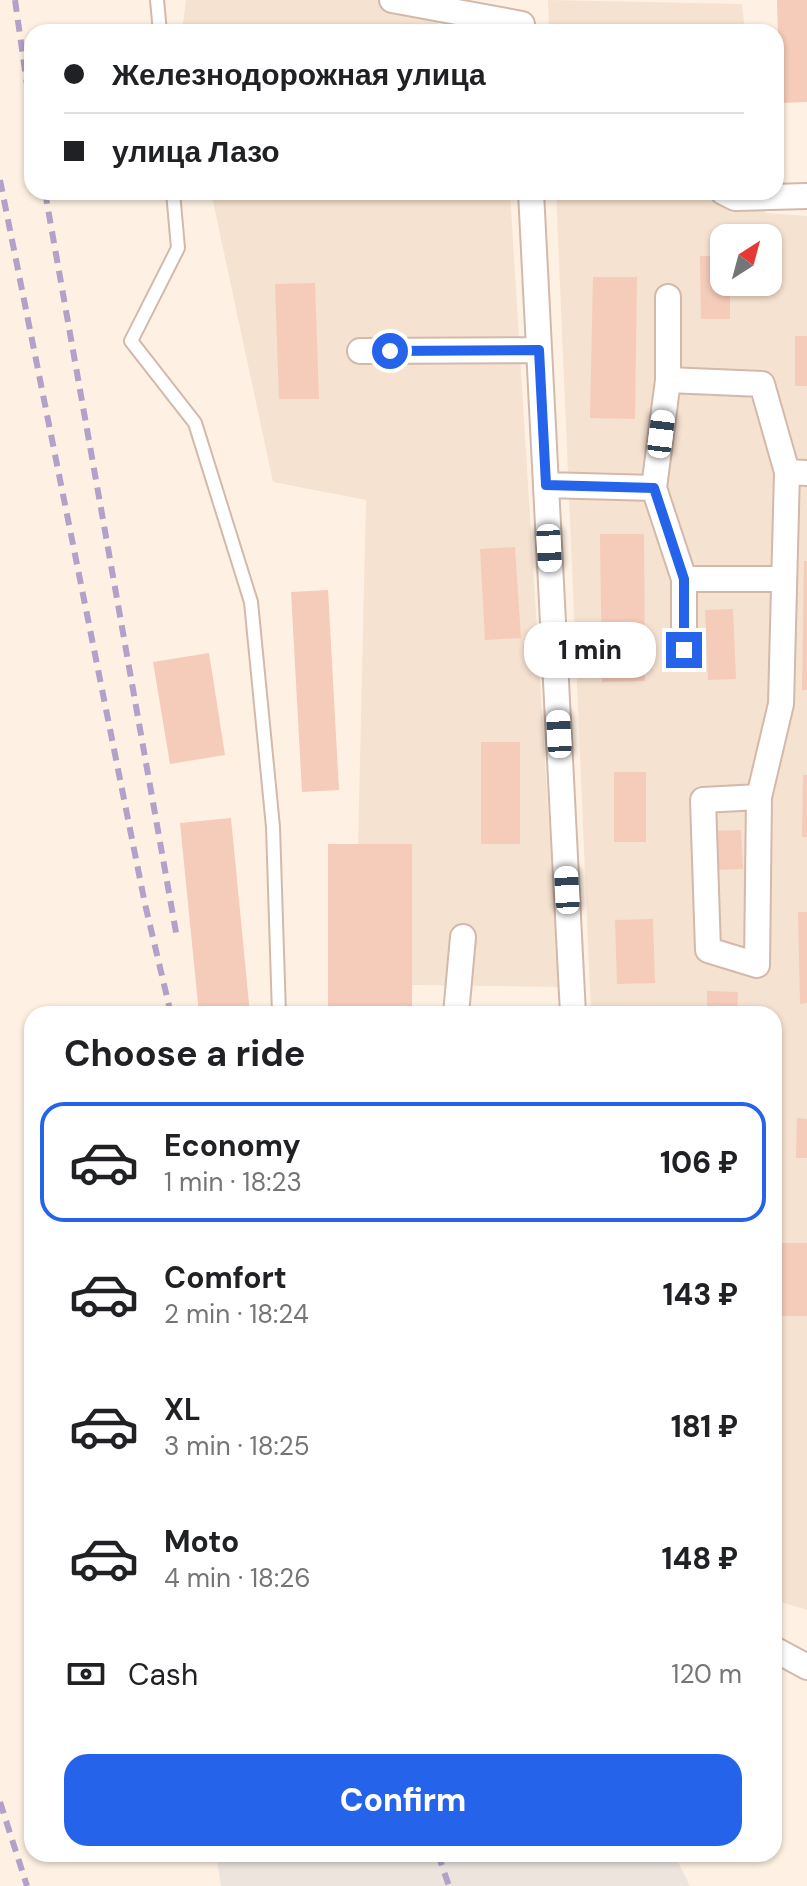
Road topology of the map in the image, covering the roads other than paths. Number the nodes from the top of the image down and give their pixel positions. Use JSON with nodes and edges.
{"nodes":[{"id":1,"x":157,"y":0,"type":"edge"},
{"id":2,"x":392,"y":0,"type":"edge"},
{"id":3,"x":159,"y":24,"type":"edge"},
{"id":4,"x":522,"y":24,"type":"edge"},
{"id":5,"x":807,"y":196,"type":"edge"},
{"id":6,"x":784,"y":197,"type":"edge"},
{"id":7,"x":174,"y":200,"type":"edge"},
{"id":8,"x":531,"y":200,"type":"edge"},
{"id":9,"x":668,"y":297,"type":"dead end"},
{"id":10,"x":539,"y":350,"type":"junction"},
{"id":11,"x":360,"y":351,"type":"dead end"},
{"id":12,"x":668,"y":380,"type":"junction"},
{"id":13,"x":797,"y":473,"type":"edge"},
{"id":14,"x":546,"y":485,"type":"junction"},
{"id":15,"x":654,"y":488,"type":"junction"},
{"id":16,"x":684,"y":579,"type":"junction"},
{"id":17,"x":784,"y":579,"type":"junction"},
{"id":18,"x":684,"y":650,"type":"dead end"},
{"id":19,"x":759,"y":797,"type":"junction"},
{"id":20,"x":463,"y":937,"type":"dead end"},
{"id":21,"x":279,"y":1006,"type":"edge"},
{"id":22,"x":457,"y":1006,"type":"edge"},
{"id":23,"x":573,"y":1006,"type":"edge"},
{"id":24,"x":782,"y":1653,"type":"edge"},
{"id":25,"x":807,"y":1667,"type":"edge"}],
"edges":[{"from":1,"to":3,"type":"lane"},
{"from":2,"to":4,"type":"street"},
{"from":5,"to":6,"type":"street"},
{"from":7,"to":21,"type":"lane"},
{"from":8,"to":10,"type":"street"},
{"from":9,"to":12,"type":"street"},
{"from":10,"to":11,"type":"street"},
{"from":10,"to":14,"type":"street"},
{"from":12,"to":13,"type":"street"},
{"from":12,"to":15,"type":"street"},
{"from":13,"to":17,"type":"street"},
{"from":14,"to":15,"type":"street"},
{"from":14,"to":23,"type":"street"},
{"from":15,"to":16,"type":"street"},
{"from":16,"to":17,"type":"street"},
{"from":16,"to":18,"type":"street"},
{"from":17,"to":19,"type":"street"},
{"from":19,"to":19,"type":"street"},
{"from":20,"to":22,"type":"street"},
{"from":24,"to":25,"type":"street"}]}
